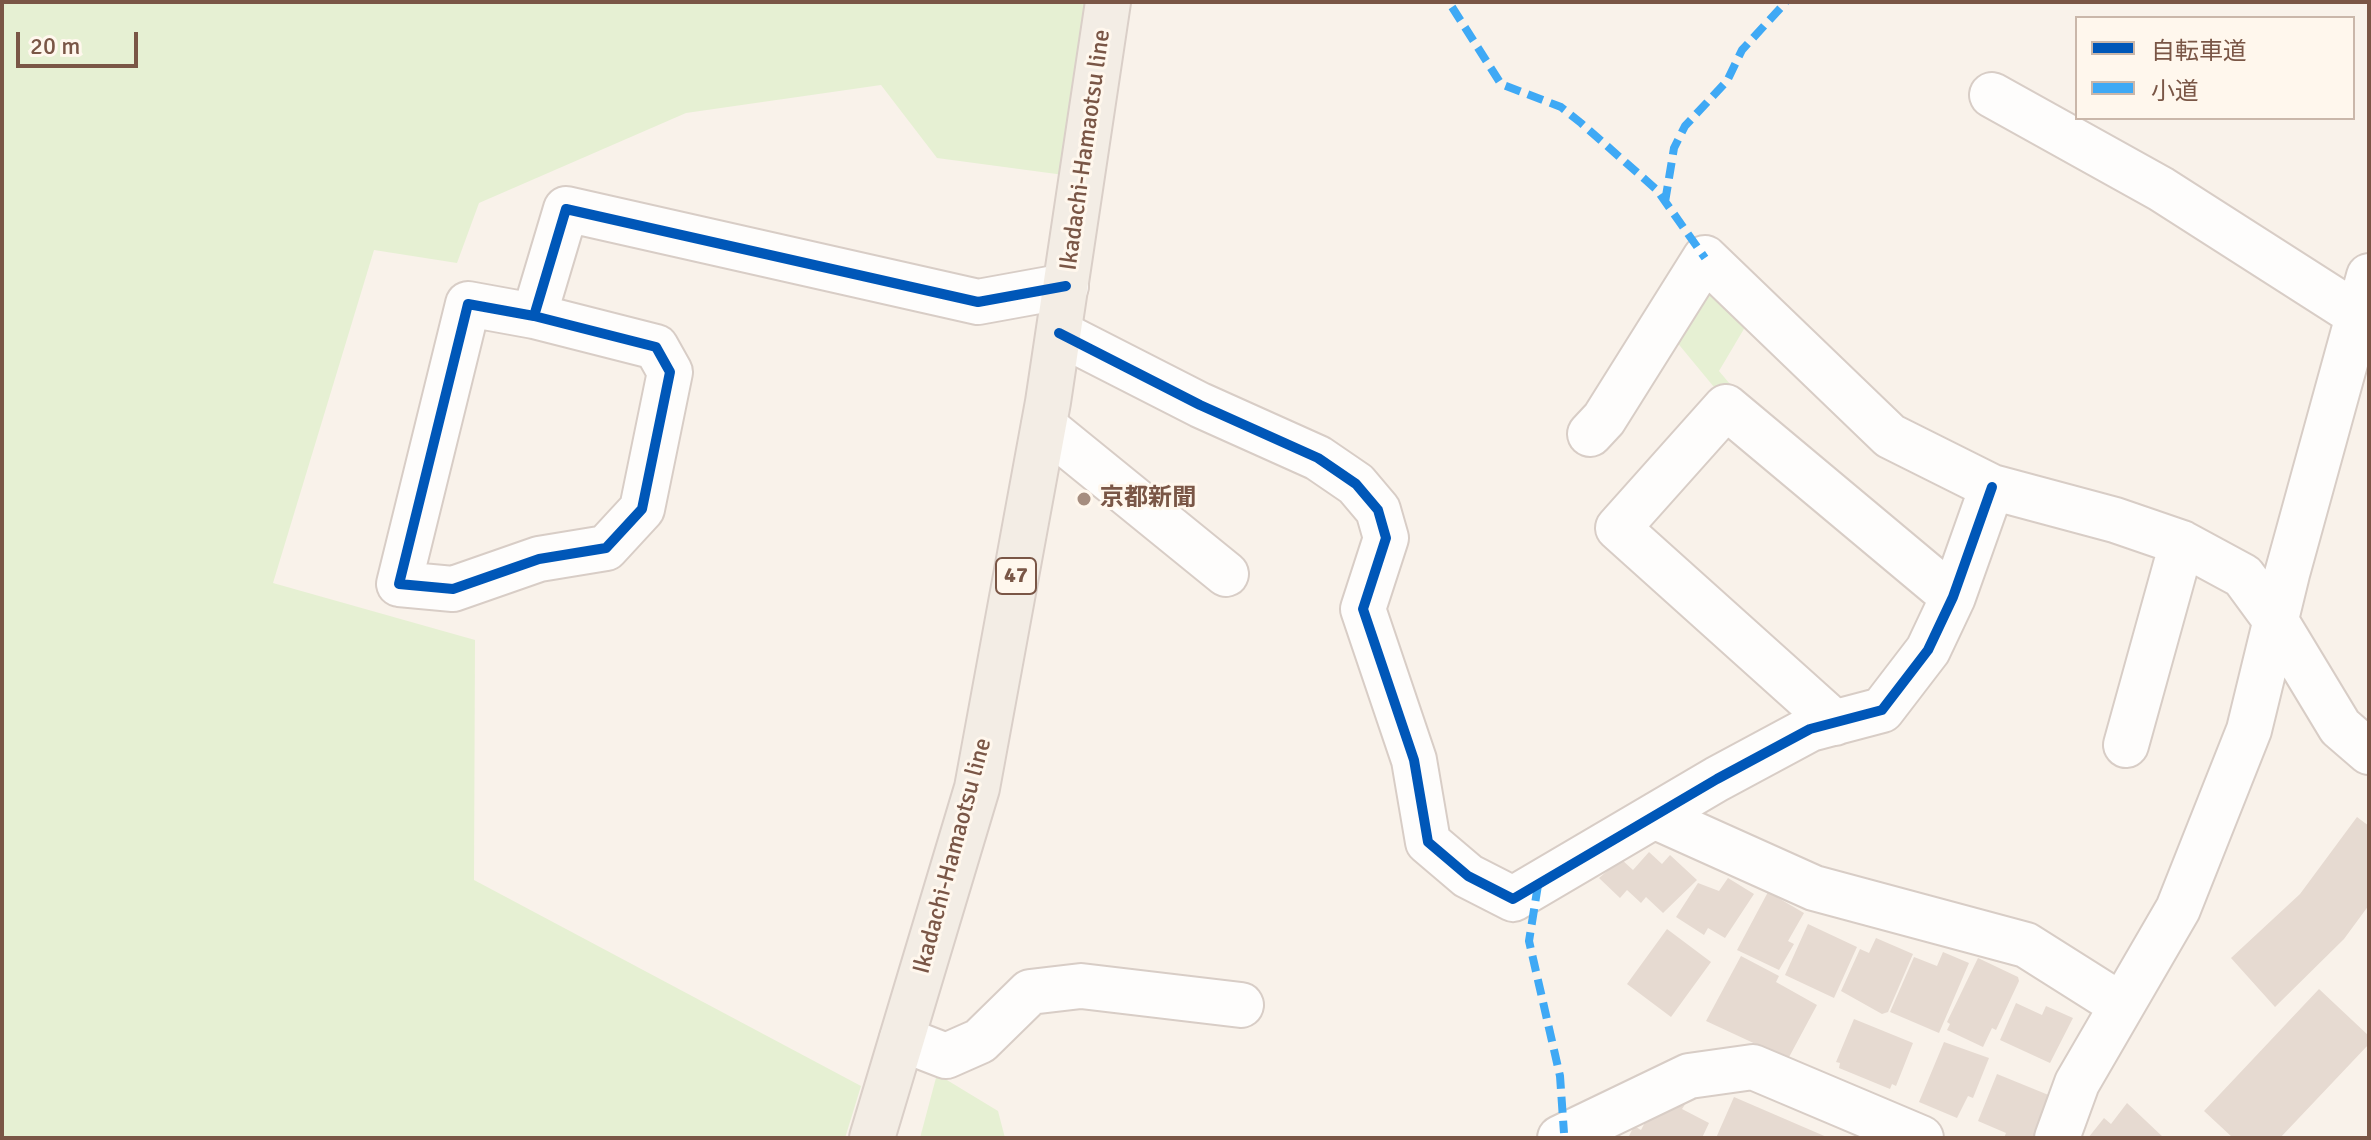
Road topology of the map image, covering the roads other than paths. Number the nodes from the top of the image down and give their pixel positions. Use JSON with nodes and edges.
{"nodes":[{"id":1,"x":1108,"y":2,"type":"edge"},
{"id":2,"x":1992,"y":95,"type":"dead end"},
{"id":3,"x":1066,"y":286,"type":"junction"},
{"id":4,"x":2364,"y":296,"type":"edge"},
{"id":5,"x":534,"y":316,"type":"junction"},
{"id":6,"x":1059,"y":333,"type":"junction"},
{"id":7,"x":1044,"y":426,"type":"junction"},
{"id":8,"x":1590,"y":434,"type":"dead end"},
{"id":9,"x":1992,"y":487,"type":"junction"},
{"id":10,"x":2182,"y":543,"type":"junction"},
{"id":11,"x":1226,"y":574,"type":"dead end"},
{"id":12,"x":1953,"y":597,"type":"junction"},
{"id":13,"x":2276,"y":621,"type":"junction"},
{"id":14,"x":1835,"y":723,"type":"junction"},
{"id":15,"x":2126,"y":745,"type":"dead end"},
{"id":16,"x":2369,"y":752,"type":"edge"},
{"id":17,"x":1656,"y":817,"type":"junction"},
{"id":18,"x":1241,"y":1005,"type":"dead end"},
{"id":19,"x":2121,"y":1005,"type":"junction"},
{"id":20,"x":902,"y":1039,"type":"junction"},
{"id":21,"x":872,"y":1138,"type":"edge"},
{"id":22,"x":1560,"y":1138,"type":"edge"},
{"id":23,"x":1921,"y":1138,"type":"edge"},
{"id":24,"x":2057,"y":1138,"type":"edge"}],
"edges":[{"from":1,"to":3,"type":"main road","name":"Ikadachi-Hamaotsu line","number":"47"},
{"from":2,"to":4,"type":"street"},
{"from":3,"to":5,"type":"street"},
{"from":3,"to":6,"type":"main road","name":"Ikadachi-Hamaotsu line","number":"47"},
{"from":4,"to":13,"type":"street"},
{"from":5,"to":5,"type":"street"},
{"from":6,"to":7,"type":"main road","name":"Ikadachi-Hamaotsu line","number":"47"},
{"from":6,"to":17,"type":"street"},
{"from":7,"to":11,"type":"street"},
{"from":7,"to":20,"type":"main road","name":"Ikadachi-Hamaotsu line","number":"47"},
{"from":8,"to":9,"type":"street"},
{"from":9,"to":10,"type":"street"},
{"from":9,"to":12,"type":"street"},
{"from":10,"to":13,"type":"street"},
{"from":10,"to":15,"type":"street"},
{"from":12,"to":14,"type":"street"},
{"from":12,"to":14,"type":"street"},
{"from":13,"to":16,"type":"street"},
{"from":13,"to":19,"type":"street"},
{"from":14,"to":17,"type":"street"},
{"from":17,"to":19,"type":"street"},
{"from":18,"to":20,"type":"street"},
{"from":19,"to":24,"type":"street"},
{"from":20,"to":21,"type":"main road","name":"Ikadachi-Hamaotsu line","number":"47"},
{"from":22,"to":23,"type":"street"}]}
